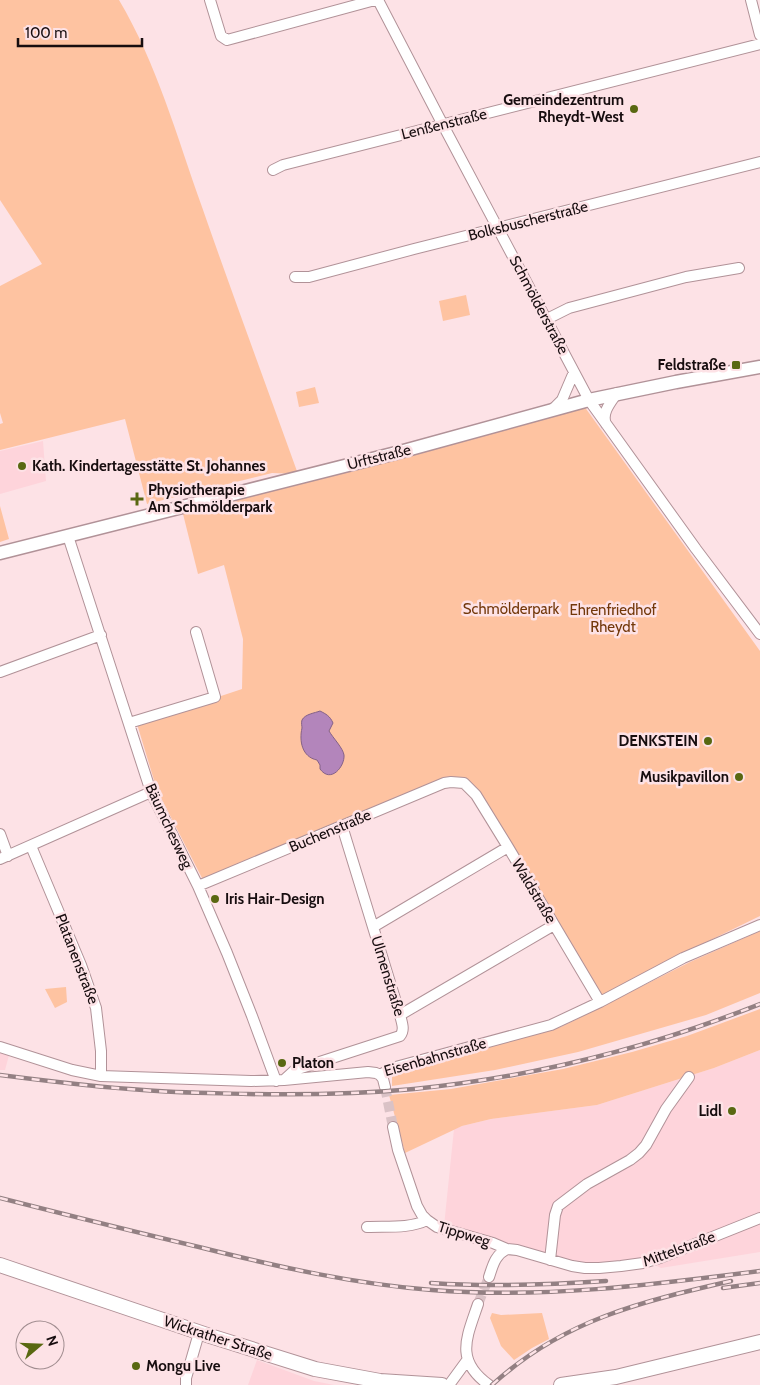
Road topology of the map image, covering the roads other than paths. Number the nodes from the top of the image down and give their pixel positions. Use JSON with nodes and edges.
{"nodes":[{"id":1,"x":210,"y":0,"type":"edge"},
{"id":2,"x":377,"y":0,"type":"edge"},
{"id":3,"x":751,"y":0,"type":"edge"},
{"id":4,"x":760,"y":35,"type":"edge"},
{"id":5,"x":760,"y":44,"type":"edge"},
{"id":6,"x":443,"y":125,"type":"junction"},
{"id":7,"x":760,"y":162,"type":"edge"},
{"id":8,"x":273,"y":170,"type":"dead end"},
{"id":9,"x":498,"y":228,"type":"junction"},
{"id":10,"x":739,"y":268,"type":"dead end"},
{"id":11,"x":295,"y":277,"type":"dead end"},
{"id":12,"x":546,"y":319,"type":"junction"},
{"id":13,"x":760,"y":367,"type":"edge"},
{"id":14,"x":574,"y":372,"type":"junction"},
{"id":15,"x":617,"y":393,"type":"junction"},
{"id":16,"x":589,"y":400,"type":"junction"},
{"id":17,"x":553,"y":409,"type":"junction"},
{"id":18,"x":608,"y":427,"type":"junction"},
{"id":19,"x":68,"y":536,"type":"junction"},
{"id":20,"x":0,"y":553,"type":"edge"},
{"id":21,"x":196,"y":632,"type":"dead end"},
{"id":22,"x":760,"y":634,"type":"edge"},
{"id":23,"x":101,"y":635,"type":"junction"},
{"id":24,"x":0,"y":672,"type":"edge"},
{"id":25,"x":128,"y":723,"type":"junction"},
{"id":26,"x":464,"y":783,"type":"joint"},
{"id":27,"x":151,"y":792,"type":"junction"},
{"id":28,"x":342,"y":826,"type":"junction"},
{"id":29,"x":0,"y":834,"type":"edge"},
{"id":30,"x":31,"y":846,"type":"junction"},
{"id":31,"x":508,"y":847,"type":"junction"},
{"id":32,"x":4,"y":857,"type":"edge"},
{"id":33,"x":198,"y":886,"type":"junction"},
{"id":34,"x":760,"y":925,"type":"edge"},
{"id":35,"x":554,"y":926,"type":"junction"},
{"id":36,"x":374,"y":927,"type":"junction"},
{"id":37,"x":600,"y":1002,"type":"junction"},
{"id":38,"x":400,"y":1016,"type":"junction"},
{"id":39,"x":0,"y":1047,"type":"edge"},
{"id":40,"x":380,"y":1075,"type":"junction"},
{"id":41,"x":101,"y":1076,"type":"junction"},
{"id":42,"x":688,"y":1077,"type":"dead end"},
{"id":43,"x":280,"y":1080,"type":"junction"},
{"id":44,"x":385,"y":1087,"type":"tunnel mouth"},
{"id":45,"x":393,"y":1128,"type":"tunnel mouth"},
{"id":46,"x":760,"y":1218,"type":"edge"},
{"id":47,"x":427,"y":1220,"type":"junction"},
{"id":48,"x":367,"y":1227,"type":"dead end"},
{"id":49,"x":507,"y":1249,"type":"junction"},
{"id":50,"x":550,"y":1260,"type":"junction"},
{"id":51,"x":0,"y":1265,"type":"edge"},
{"id":52,"x":489,"y":1277,"type":"tunnel mouth"},
{"id":53,"x":478,"y":1304,"type":"tunnel mouth"},
{"id":54,"x":199,"y":1332,"type":"junction"},
{"id":55,"x":760,"y":1342,"type":"edge"},
{"id":56,"x":468,"y":1359,"type":"junction"},
{"id":57,"x":582,"y":1384,"type":"edge"},
{"id":58,"x":186,"y":1385,"type":"edge"},
{"id":59,"x":442,"y":1385,"type":"edge"},
{"id":60,"x":449,"y":1385,"type":"edge"},
{"id":61,"x":489,"y":1385,"type":"edge"},
{"id":62,"x":561,"y":1385,"type":"edge"}],
"edges":[{"from":1,"to":2,"type":"street"},
{"from":2,"to":6,"type":"street","name":"Schmölderstraße"},
{"from":3,"to":4,"type":"street"},
{"from":5,"to":6,"type":"street","name":"Lenßenstraße"},
{"from":6,"to":8,"type":"street","name":"Lenßenstraße"},
{"from":6,"to":9,"type":"street","name":"Schmölderstraße"},
{"from":7,"to":9,"type":"street","name":"Bolksbuscherstraße"},
{"from":9,"to":11,"type":"street","name":"Bolksbuscherstraße"},
{"from":9,"to":12,"type":"street","name":"Schmölderstraße"},
{"from":10,"to":12,"type":"street"},
{"from":12,"to":14,"type":"street","name":"Schmölderstraße"},
{"from":13,"to":15,"type":"street","name":"Urftstraße"},
{"from":14,"to":16,"type":"street","name":"Schmölderstraße"},
{"from":14,"to":17,"type":"street","name":"Schmölderstraße"},
{"from":15,"to":16,"type":"street","name":"Urftstraße"},
{"from":15,"to":18,"type":"street"},
{"from":16,"to":17,"type":"street","name":"Urftstraße"},
{"from":16,"to":18,"type":"street","name":"Schmölderstraße"},
{"from":17,"to":19,"type":"street","name":"Urftstraße"},
{"from":18,"to":22,"type":"street","name":"Schmölderstraße"},
{"from":19,"to":20,"type":"street","name":"Urftstraße"},
{"from":19,"to":23,"type":"street","name":"Bäumchesweg"},
{"from":21,"to":25,"type":"street"},
{"from":23,"to":24,"type":"street"},
{"from":23,"to":25,"type":"street","name":"Bäumchesweg"},
{"from":25,"to":27,"type":"street","name":"Bäumchesweg"},
{"from":26,"to":28,"type":"street","name":"Buchenstraße"},
{"from":26,"to":31,"type":"street","name":"Waldstraße"},
{"from":27,"to":30,"type":"street"},
{"from":27,"to":33,"type":"street","name":"Bäumchesweg"},
{"from":28,"to":33,"type":"street","name":"Buchenstraße"},
{"from":28,"to":36,"type":"street","name":"Ulmenstraße"},
{"from":29,"to":32,"type":"street"},
{"from":30,"to":32,"type":"street"},
{"from":30,"to":41,"type":"street","name":"Platanenstraße"},
{"from":31,"to":35,"type":"street","name":"Waldstraße"},
{"from":31,"to":36,"type":"street"},
{"from":33,"to":43,"type":"street","name":"Bäumchesweg"},
{"from":34,"to":37,"type":"street","name":"Eisenbahnstraße"},
{"from":35,"to":37,"type":"street","name":"Waldstraße"},
{"from":35,"to":38,"type":"street"},
{"from":36,"to":38,"type":"street","name":"Ulmenstraße"},
{"from":37,"to":40,"type":"street","name":"Eisenbahnstraße"},
{"from":38,"to":43,"type":"street","name":"Ulmenstraße"},
{"from":39,"to":41,"type":"street","name":"Eisenbahnstraße"},
{"from":40,"to":43,"type":"street","name":"Eisenbahnstraße"},
{"from":40,"to":44,"type":"street"},
{"from":41,"to":43,"type":"street","name":"Eisenbahnstraße"},
{"from":42,"to":50,"type":"street"},
{"from":45,"to":47,"type":"street","name":"Tippweg"},
{"from":46,"to":50,"type":"street","name":"Mittelstraße"},
{"from":47,"to":48,"type":"street"},
{"from":47,"to":49,"type":"street","name":"Tippweg"},
{"from":49,"to":50,"type":"street","name":"Mittelstraße"},
{"from":49,"to":52,"type":"street","name":"Tippweg"},
{"from":51,"to":54,"type":"main road","name":"Wickrather Straße"},
{"from":53,"to":56,"type":"street"},
{"from":54,"to":58,"type":"street"},
{"from":54,"to":59,"type":"main road","name":"Wickrather Straße"},
{"from":55,"to":57,"type":"main road"},
{"from":56,"to":60,"type":"street"},
{"from":56,"to":61,"type":"street"},
{"from":57,"to":62,"type":"main road"}]}
